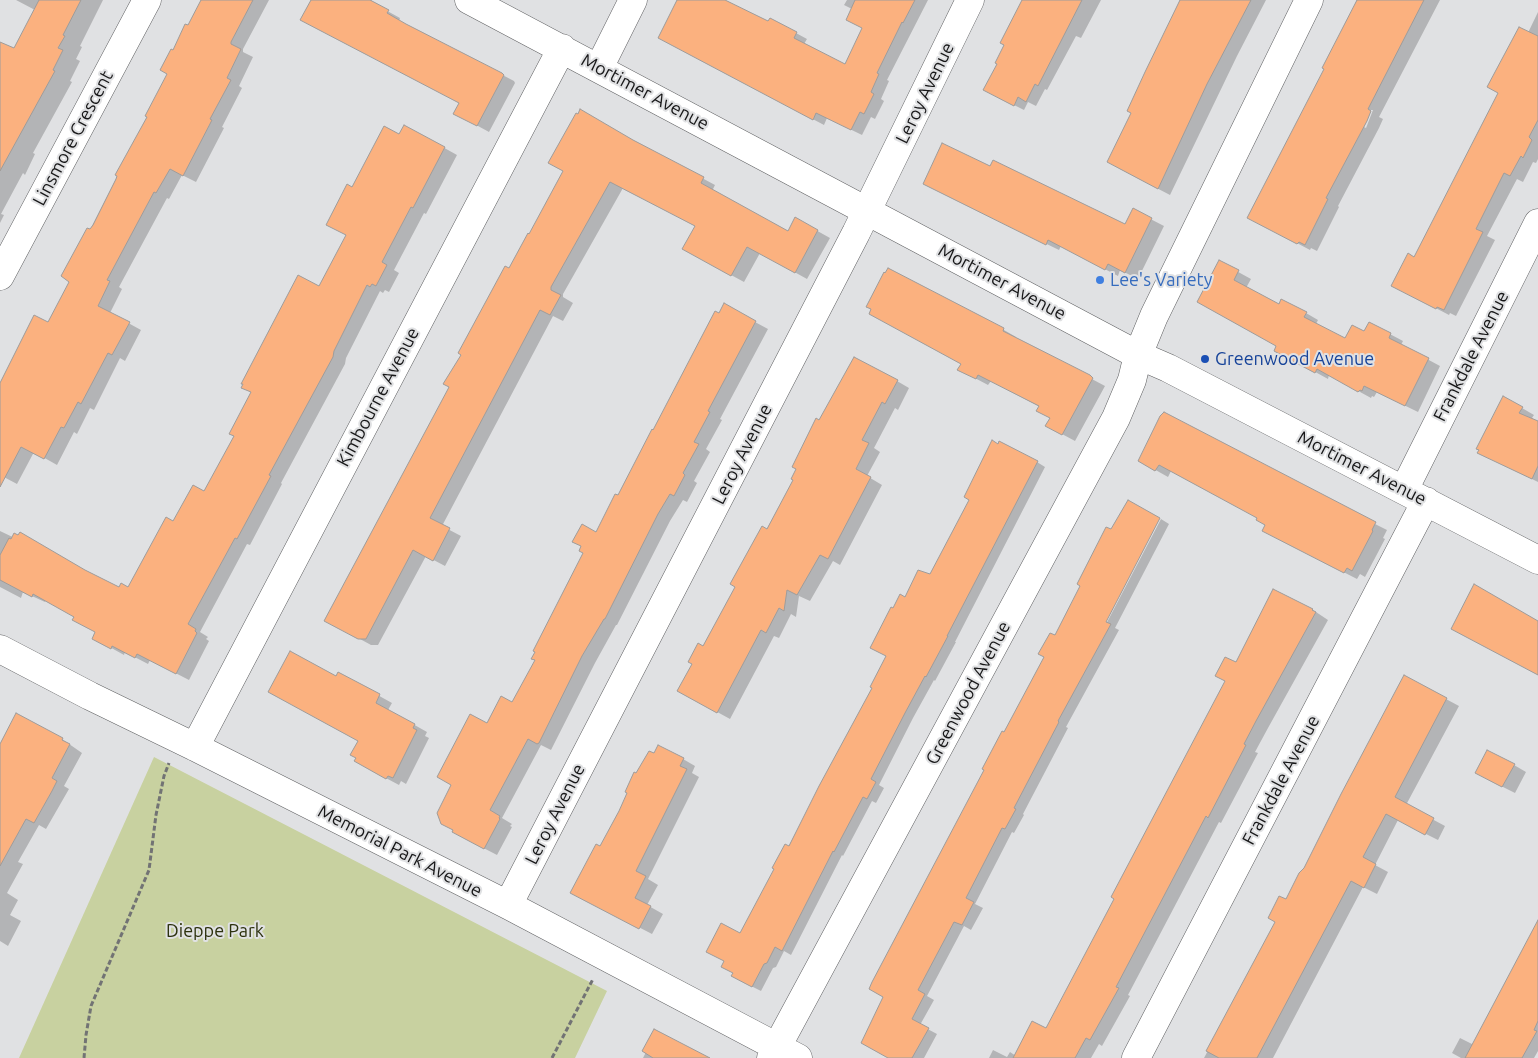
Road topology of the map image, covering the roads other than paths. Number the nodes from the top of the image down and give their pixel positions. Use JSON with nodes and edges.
{"nodes":[{"id":1,"x":147,"y":0,"type":"edge"},
{"id":2,"x":469,"y":0,"type":"edge"},
{"id":3,"x":633,"y":0,"type":"edge"},
{"id":4,"x":970,"y":0,"type":"edge"},
{"id":5,"x":1310,"y":0,"type":"edge"},
{"id":6,"x":562,"y":48,"type":"junction"},
{"id":7,"x":599,"y":68,"type":"junction"},
{"id":8,"x":868,"y":211,"type":"junction"},
{"id":9,"x":1538,"y":223,"type":"edge"},
{"id":10,"x":0,"y":276,"type":"edge"},
{"id":11,"x":1138,"y":355,"type":"junction"},
{"id":12,"x":1415,"y":495,"type":"junction"},
{"id":13,"x":1538,"y":560,"type":"edge"},
{"id":14,"x":0,"y":648,"type":"edge"},
{"id":15,"x":195,"y":747,"type":"junction"},
{"id":16,"x":508,"y":905,"type":"junction"},
{"id":17,"x":782,"y":1054,"type":"edge"},
{"id":18,"x":1136,"y":1058,"type":"edge"}],
"edges":[{"from":1,"to":10,"type":"street","name":"Linsmore Crescent"},
{"from":2,"to":6,"type":"street","name":"Mortimer Avenue"},
{"from":3,"to":7,"type":"street"},
{"from":4,"to":8,"type":"street","name":"Leroy Avenue"},
{"from":5,"to":11,"type":"street","name":"Greenwood Avenue"},
{"from":6,"to":7,"type":"street","name":"Mortimer Avenue"},
{"from":6,"to":15,"type":"street","name":"Kimbourne Avenue"},
{"from":7,"to":8,"type":"street","name":"Mortimer Avenue"},
{"from":8,"to":11,"type":"street","name":"Mortimer Avenue"},
{"from":8,"to":16,"type":"street","name":"Leroy Avenue"},
{"from":9,"to":12,"type":"street","name":"Frankdale Avenue"},
{"from":11,"to":12,"type":"street","name":"Mortimer Avenue"},
{"from":11,"to":17,"type":"street","name":"Greenwood Avenue"},
{"from":12,"to":13,"type":"street","name":"Mortimer Avenue"},
{"from":12,"to":18,"type":"street","name":"Frankdale Avenue"},
{"from":14,"to":15,"type":"street","name":"Memorial Park Avenue"},
{"from":15,"to":16,"type":"street","name":"Memorial Park Avenue"},
{"from":16,"to":17,"type":"street","name":"Memorial Park Avenue"}]}
